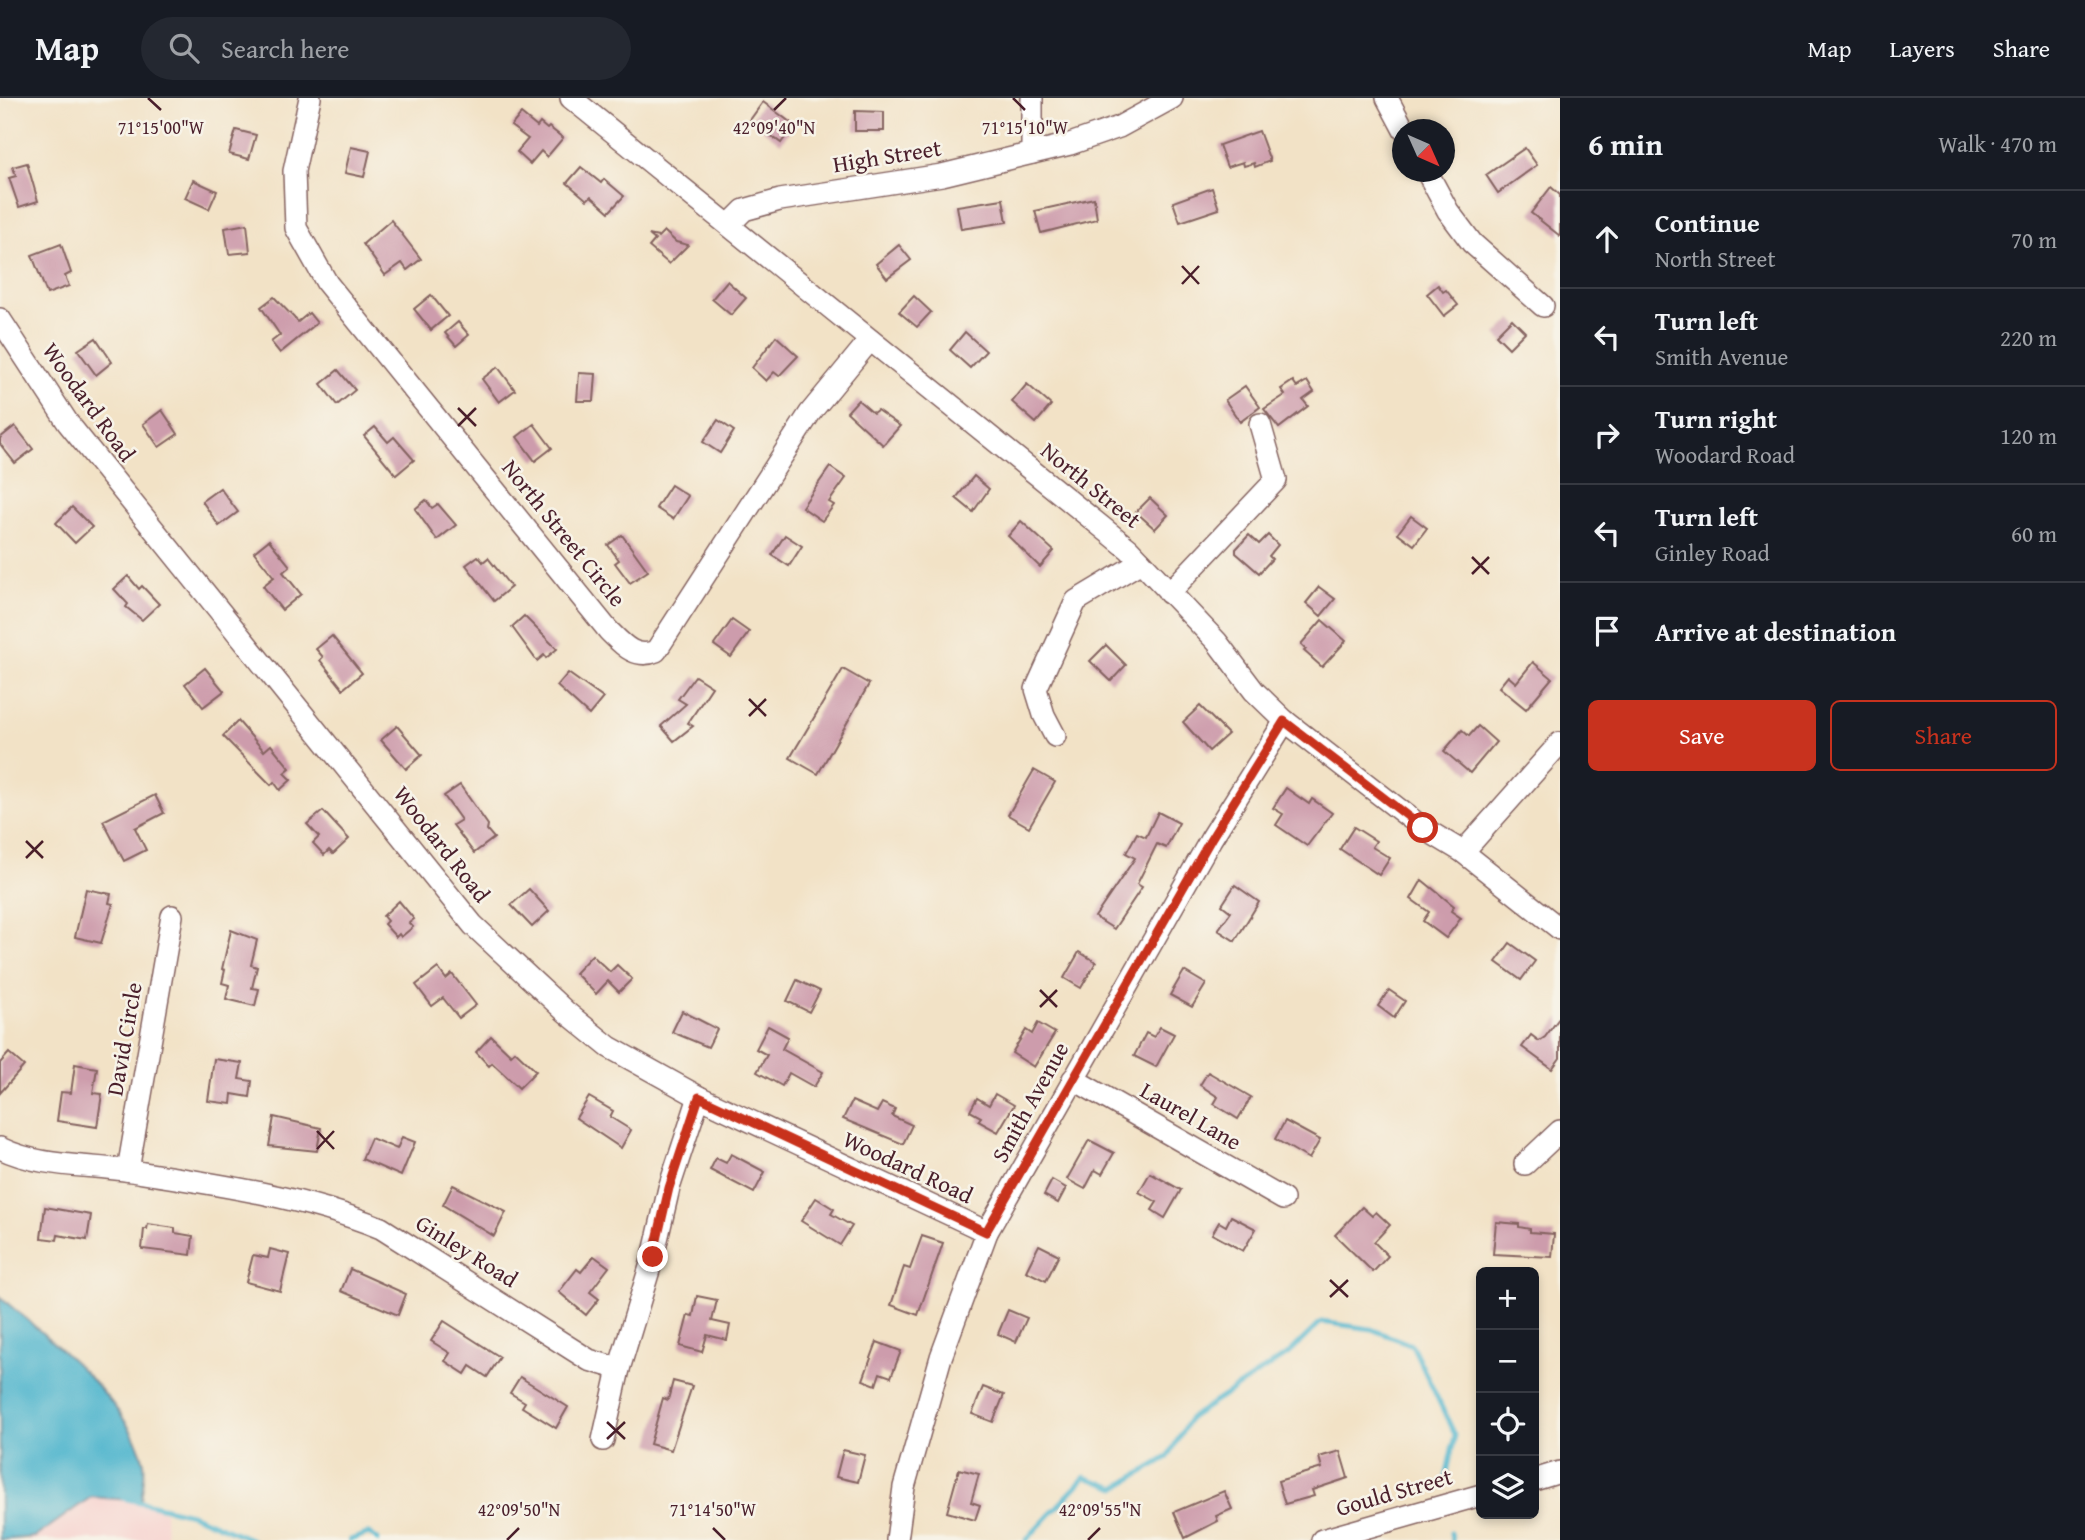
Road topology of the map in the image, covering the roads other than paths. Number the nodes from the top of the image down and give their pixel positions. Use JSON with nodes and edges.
{"nodes":[{"id":1,"x":310,"y":98,"type":"edge"},
{"id":2,"x":571,"y":98,"type":"edge"},
{"id":3,"x":1032,"y":98,"type":"edge"},
{"id":4,"x":1172,"y":98,"type":"edge"},
{"id":5,"x":1387,"y":98,"type":"edge"},
{"id":6,"x":595,"y":106,"type":"edge"},
{"id":7,"x":1398,"y":119,"type":"edge"},
{"id":8,"x":1032,"y":153,"type":"junction"},
{"id":9,"x":1432,"y":182,"type":"edge"},
{"id":10,"x":730,"y":224,"type":"junction"},
{"id":11,"x":1543,"y":306,"type":"dead end"},
{"id":12,"x":0,"y":319,"type":"edge"},
{"id":13,"x":870,"y":340,"type":"junction"},
{"id":14,"x":1261,"y":424,"type":"dead end"},
{"id":15,"x":1141,"y":562,"type":"junction"},
{"id":16,"x":1168,"y":593,"type":"junction"},
{"id":17,"x":1284,"y":721,"type":"junction"},
{"id":18,"x":1055,"y":736,"type":"dead end"},
{"id":19,"x":1560,"y":743,"type":"edge"},
{"id":20,"x":1463,"y":852,"type":"junction"},
{"id":21,"x":172,"y":916,"type":"dead end"},
{"id":22,"x":1560,"y":929,"type":"edge"},
{"id":23,"x":1073,"y":1079,"type":"junction"},
{"id":24,"x":699,"y":1097,"type":"junction"},
{"id":25,"x":1560,"y":1131,"type":"edge"},
{"id":26,"x":0,"y":1148,"type":"edge"},
{"id":27,"x":1525,"y":1164,"type":"dead end"},
{"id":28,"x":128,"y":1170,"type":"junction"},
{"id":29,"x":1283,"y":1199,"type":"dead end"},
{"id":30,"x":986,"y":1232,"type":"junction"},
{"id":31,"x":619,"y":1369,"type":"junction"},
{"id":32,"x":603,"y":1440,"type":"dead end"},
{"id":33,"x":1560,"y":1472,"type":"edge"},
{"id":34,"x":1539,"y":1478,"type":"edge"},
{"id":35,"x":1476,"y":1496,"type":"edge"},
{"id":36,"x":897,"y":1540,"type":"edge"},
{"id":37,"x":1322,"y":1540,"type":"edge"}],
"edges":[{"from":1,"to":13,"type":"street","name":"North Street Circle"},
{"from":2,"to":6,"type":"street","name":"North Street"},
{"from":3,"to":8,"type":"street"},
{"from":4,"to":8,"type":"street","name":"High Street"},
{"from":5,"to":7,"type":"street"},
{"from":6,"to":10,"type":"street","name":"North Street"},
{"from":8,"to":10,"type":"street","name":"High Street"},
{"from":9,"to":11,"type":"street"},
{"from":10,"to":13,"type":"street","name":"North Street"},
{"from":12,"to":24,"type":"street","name":"Woodard Road"},
{"from":13,"to":15,"type":"street","name":"North Street"},
{"from":14,"to":16,"type":"street"},
{"from":15,"to":16,"type":"street","name":"North Street"},
{"from":15,"to":18,"type":"street"},
{"from":16,"to":17,"type":"street","name":"North Street"},
{"from":17,"to":20,"type":"street","name":"North Street"},
{"from":17,"to":23,"type":"street","name":"Smith Avenue"},
{"from":19,"to":20,"type":"street"},
{"from":20,"to":22,"type":"street","name":"North Street"},
{"from":21,"to":28,"type":"street","name":"David Circle"},
{"from":23,"to":29,"type":"street","name":"Laurel Lane"},
{"from":23,"to":30,"type":"street","name":"Smith Avenue"},
{"from":24,"to":30,"type":"street","name":"Woodard Road"},
{"from":24,"to":31,"type":"street"},
{"from":25,"to":27,"type":"street"},
{"from":26,"to":28,"type":"street","name":"Ginley Road"},
{"from":28,"to":31,"type":"street","name":"Ginley Road"},
{"from":30,"to":36,"type":"street","name":"Smith Avenue"},
{"from":31,"to":32,"type":"street"},
{"from":33,"to":34,"type":"street"},
{"from":35,"to":37,"type":"street","name":"Gould Street"}]}
